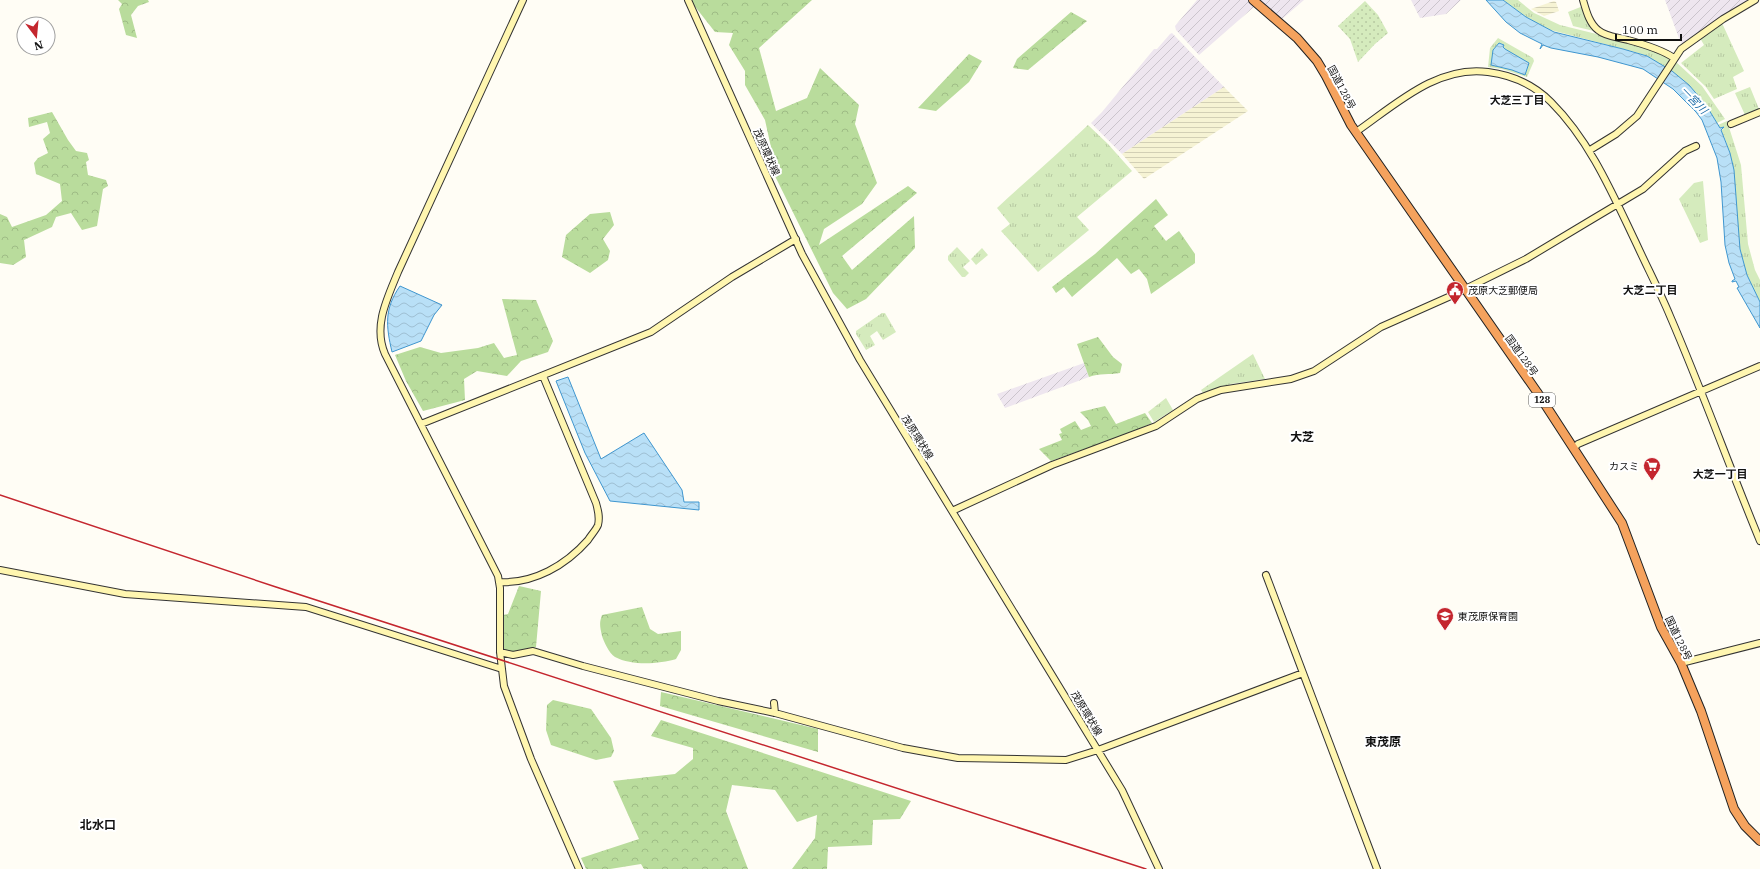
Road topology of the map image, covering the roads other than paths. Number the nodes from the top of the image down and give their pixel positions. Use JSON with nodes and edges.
{"nodes":[{"id":1,"x":523,"y":0,"type":"edge"},
{"id":2,"x":688,"y":0,"type":"edge"},
{"id":3,"x":1253,"y":0,"type":"edge"},
{"id":4,"x":1583,"y":0,"type":"edge"},
{"id":5,"x":1755,"y":0,"type":"edge"},
{"id":6,"x":1672,"y":61,"type":"junction"},
{"id":7,"x":1760,"y":112,"type":"edge"},
{"id":8,"x":1732,"y":124,"type":"dead end"},
{"id":9,"x":1356,"y":132,"type":"junction"},
{"id":10,"x":1696,"y":146,"type":"dead end"},
{"id":11,"x":1590,"y":150,"type":"junction"},
{"id":12,"x":1617,"y":204,"type":"junction"},
{"id":13,"x":796,"y":239,"type":"junction"},
{"id":14,"x":1464,"y":289,"type":"junction"},
{"id":15,"x":1760,"y":366,"type":"edge"},
{"id":16,"x":543,"y":376,"type":"junction"},
{"id":17,"x":1700,"y":392,"type":"junction"},
{"id":18,"x":421,"y":424,"type":"junction"},
{"id":19,"x":1574,"y":448,"type":"junction"},
{"id":20,"x":952,"y":511,"type":"junction"},
{"id":21,"x":1760,"y":541,"type":"edge"},
{"id":22,"x":0,"y":570,"type":"edge"},
{"id":23,"x":1266,"y":575,"type":"dead end"},
{"id":24,"x":499,"y":582,"type":"junction"},
{"id":25,"x":1760,"y":643,"type":"edge"},
{"id":26,"x":500,"y":652,"type":"junction"},
{"id":27,"x":1680,"y":663,"type":"junction"},
{"id":28,"x":502,"y":669,"type":"junction"},
{"id":29,"x":1303,"y":673,"type":"junction"},
{"id":30,"x":774,"y":704,"type":"dead end"},
{"id":31,"x":775,"y":714,"type":"junction"},
{"id":32,"x":1098,"y":750,"type":"junction"},
{"id":33,"x":1760,"y":841,"type":"edge"},
{"id":34,"x":579,"y":869,"type":"edge"},
{"id":35,"x":1159,"y":869,"type":"edge"},
{"id":36,"x":1377,"y":869,"type":"edge"}],
"edges":[{"from":1,"to":18,"type":"street"},
{"from":2,"to":13,"type":"street","name":"茂原環状線"},
{"from":3,"to":9,"type":"highway","name":"国道128号","number":"128"},
{"from":4,"to":6,"type":"street"},
{"from":5,"to":6,"type":"street"},
{"from":6,"to":11,"type":"street"},
{"from":7,"to":8,"type":"street"},
{"from":9,"to":11,"type":"street"},
{"from":9,"to":14,"type":"highway","name":"国道128号","number":"128"},
{"from":10,"to":12,"type":"street"},
{"from":11,"to":12,"type":"street"},
{"from":12,"to":14,"type":"street"},
{"from":12,"to":17,"type":"street"},
{"from":13,"to":16,"type":"street"},
{"from":13,"to":20,"type":"street","name":"茂原環状線"},
{"from":14,"to":19,"type":"highway","name":"国道128号","number":"128"},
{"from":14,"to":20,"type":"street"},
{"from":15,"to":17,"type":"street"},
{"from":16,"to":18,"type":"street"},
{"from":16,"to":24,"type":"street"},
{"from":17,"to":19,"type":"street"},
{"from":17,"to":21,"type":"street"},
{"from":18,"to":24,"type":"street"},
{"from":19,"to":27,"type":"highway","name":"国道128号","number":"128"},
{"from":20,"to":32,"type":"street","name":"茂原環状線"},
{"from":22,"to":28,"type":"street"},
{"from":23,"to":29,"type":"street"},
{"from":24,"to":26,"type":"street"},
{"from":25,"to":27,"type":"street"},
{"from":26,"to":28,"type":"street"},
{"from":26,"to":31,"type":"street"},
{"from":27,"to":33,"type":"highway","name":"国道128号","number":"128"},
{"from":28,"to":34,"type":"street"},
{"from":29,"to":32,"type":"street"},
{"from":29,"to":36,"type":"street"},
{"from":30,"to":31,"type":"street"},
{"from":31,"to":32,"type":"street"},
{"from":32,"to":35,"type":"street","name":"茂原環状線"}]}
